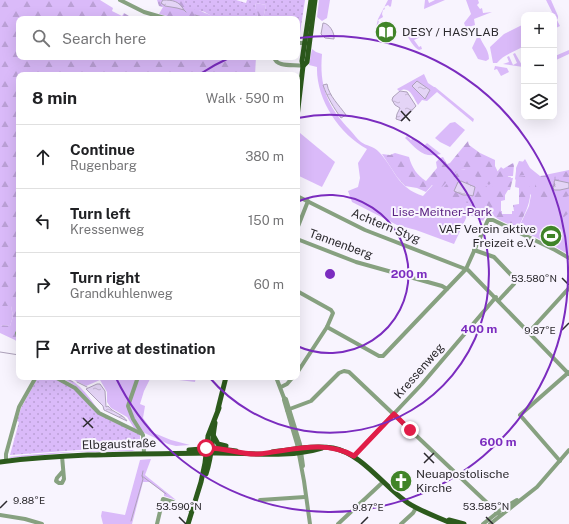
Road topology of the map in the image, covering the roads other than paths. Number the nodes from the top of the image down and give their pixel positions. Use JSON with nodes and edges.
{"nodes":[{"id":1,"x":120,"y":0,"type":"edge"},
{"id":2,"x":310,"y":0,"type":"edge"},
{"id":3,"x":315,"y":0,"type":"edge"},
{"id":4,"x":158,"y":16,"type":"edge"},
{"id":5,"x":300,"y":43,"type":"edge"},
{"id":6,"x":306,"y":43,"type":"junction"},
{"id":7,"x":275,"y":60,"type":"edge"},
{"id":8,"x":303,"y":66,"type":"junction"},
{"id":9,"x":300,"y":92,"type":"edge"},
{"id":10,"x":300,"y":197,"type":"edge"},
{"id":11,"x":308,"y":201,"type":"junction"},
{"id":12,"x":300,"y":221,"type":"edge"},
{"id":13,"x":300,"y":240,"type":"edge"},
{"id":14,"x":474,"y":250,"type":"junction"},
{"id":15,"x":569,"y":258,"type":"edge"},
{"id":16,"x":466,"y":269,"type":"junction"},
{"id":17,"x":569,"y":288,"type":"edge"},
{"id":18,"x":447,"y":289,"type":"junction"},
{"id":19,"x":300,"y":293,"type":"edge"},
{"id":20,"x":497,"y":298,"type":"junction"},
{"id":21,"x":327,"y":327,"type":"junction"},
{"id":22,"x":529,"y":332,"type":"junction"},
{"id":23,"x":300,"y":368,"type":"edge"},
{"id":24,"x":569,"y":373,"type":"edge"},
{"id":25,"x":33,"y":380,"type":"edge"},
{"id":26,"x":61,"y":380,"type":"edge"},
{"id":27,"x":137,"y":380,"type":"edge"},
{"id":28,"x":225,"y":380,"type":"edge"},
{"id":29,"x":278,"y":380,"type":"edge"},
{"id":30,"x":290,"y":380,"type":"edge"},
{"id":31,"x":281,"y":387,"type":"junction"},
{"id":32,"x":219,"y":408,"type":"junction"},
{"id":33,"x":288,"y":410,"type":"junction"},
{"id":34,"x":394,"y":414,"type":"junction"},
{"id":35,"x":142,"y":434,"type":"junction"},
{"id":36,"x":213,"y":434,"type":"junction"},
{"id":37,"x":209,"y":450,"type":"junction"},
{"id":38,"x":300,"y":450,"type":"junction"},
{"id":39,"x":569,"y":450,"type":"edge"},
{"id":40,"x":144,"y":453,"type":"junction"},
{"id":41,"x":249,"y":453,"type":"junction"},
{"id":42,"x":62,"y":456,"type":"junction"},
{"id":43,"x":354,"y":456,"type":"junction"},
{"id":44,"x":6,"y":461,"type":"junction"},
{"id":45,"x":560,"y":461,"type":"junction"},
{"id":46,"x":0,"y":462,"type":"edge"},
{"id":47,"x":63,"y":471,"type":"dead end"},
{"id":48,"x":383,"y":482,"type":"junction"},
{"id":49,"x":306,"y":497,"type":"junction"},
{"id":50,"x":260,"y":500,"type":"dead end"},
{"id":51,"x":416,"y":508,"type":"junction"},
{"id":52,"x":192,"y":511,"type":"junction"},
{"id":53,"x":499,"y":514,"type":"junction"},
{"id":54,"x":0,"y":515,"type":"edge"},
{"id":55,"x":442,"y":518,"type":"junction"},
{"id":56,"x":42,"y":524,"type":"edge"},
{"id":57,"x":157,"y":524,"type":"edge"},
{"id":58,"x":188,"y":524,"type":"edge"},
{"id":59,"x":310,"y":524,"type":"edge"},
{"id":60,"x":338,"y":524,"type":"edge"},
{"id":61,"x":401,"y":524,"type":"edge"},
{"id":62,"x":453,"y":524,"type":"edge"},
{"id":63,"x":464,"y":524,"type":"edge"},
{"id":64,"x":483,"y":524,"type":"edge"},
{"id":65,"x":490,"y":524,"type":"edge"}],
"edges":[{"from":1,"to":4,"type":"street"},
{"from":2,"to":6,"type":"main road"},
{"from":3,"to":6,"type":"main road"},
{"from":5,"to":6,"type":"street"},
{"from":6,"to":8,"type":"main road"},
{"from":7,"to":8,"type":"street"},
{"from":8,"to":9,"type":"main road"},
{"from":10,"to":11,"type":"street","name":"Achtern Styg"},
{"from":11,"to":12,"type":"street"},
{"from":11,"to":16,"type":"street","name":"Achtern Styg"},
{"from":13,"to":18,"type":"street","name":"Tannenberg"},
{"from":14,"to":15,"type":"street"},
{"from":14,"to":16,"type":"street"},
{"from":14,"to":20,"type":"street","name":"Kressenweg"},
{"from":16,"to":18,"type":"street"},
{"from":16,"to":20,"type":"street","name":"Achtern Styg"},
{"from":17,"to":22,"type":"street"},
{"from":18,"to":21,"type":"street"},
{"from":19,"to":21,"type":"street"},
{"from":20,"to":22,"type":"street","name":"Achtern Styg"},
{"from":20,"to":34,"type":"street","name":"Kressenweg"},
{"from":21,"to":23,"type":"street"},
{"from":22,"to":24,"type":"street","name":"Achtern Styg"},
{"from":24,"to":45,"type":"street"},
{"from":25,"to":44,"type":"street"},
{"from":26,"to":35,"type":"street"},
{"from":27,"to":35,"type":"street"},
{"from":28,"to":32,"type":"main road"},
{"from":29,"to":31,"type":"street"},
{"from":30,"to":31,"type":"street"},
{"from":31,"to":33,"type":"street"},
{"from":32,"to":36,"type":"main road"},
{"from":32,"to":37,"type":"main road"},
{"from":33,"to":34,"type":"street"},
{"from":33,"to":38,"type":"street"},
{"from":34,"to":43,"type":"street","name":"Kressenweg"},
{"from":34,"to":53,"type":"street"},
{"from":35,"to":40,"type":"street"},
{"from":36,"to":37,"type":"main road"},
{"from":36,"to":41,"type":"main road"},
{"from":37,"to":40,"type":"main road","name":"Elbgaustraße"},
{"from":37,"to":41,"type":"main road","name":"Elbgaustraße"},
{"from":37,"to":52,"type":"main road"},
{"from":38,"to":41,"type":"main road"},
{"from":38,"to":43,"type":"main road"},
{"from":38,"to":49,"type":"street"},
{"from":39,"to":45,"type":"street"},
{"from":40,"to":42,"type":"main road","name":"Elbgaustraße"},
{"from":42,"to":44,"type":"main road","name":"Elbgaustraße"},
{"from":42,"to":47,"type":"street"},
{"from":43,"to":48,"type":"main road"},
{"from":44,"to":46,"type":"main road","name":"Elbgaustraße"},
{"from":45,"to":53,"type":"street"},
{"from":48,"to":51,"type":"main road"},
{"from":48,"to":60,"type":"street"},
{"from":49,"to":50,"type":"street"},
{"from":49,"to":59,"type":"street"},
{"from":51,"to":55,"type":"main road"},
{"from":51,"to":61,"type":"street"},
{"from":52,"to":57,"type":"street"},
{"from":52,"to":58,"type":"main road"},
{"from":53,"to":64,"type":"street"},
{"from":53,"to":65,"type":"street"},
{"from":54,"to":56,"type":"street"},
{"from":55,"to":62,"type":"main road"},
{"from":55,"to":63,"type":"main road"}]}
